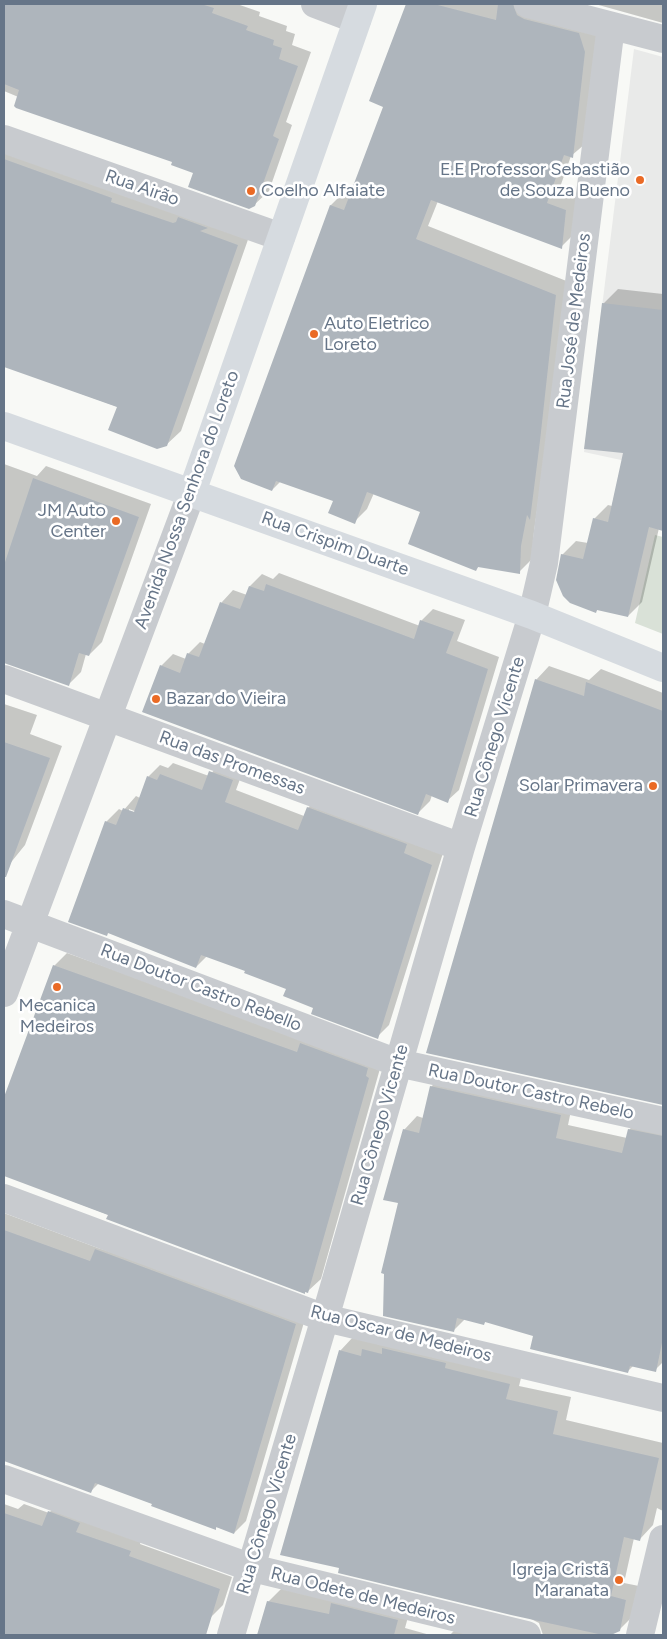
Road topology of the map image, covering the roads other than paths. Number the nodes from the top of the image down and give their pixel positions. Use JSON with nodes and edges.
{"nodes":[{"id":1,"x":314,"y":4,"type":"edge"},
{"id":2,"x":528,"y":4,"type":"edge"},
{"id":3,"x":360,"y":12,"type":"edge"},
{"id":4,"x":611,"y":26,"type":"junction"},
{"id":5,"x":663,"y":39,"type":"edge"},
{"id":6,"x":4,"y":139,"type":"edge"},
{"id":7,"x":281,"y":237,"type":"junction"},
{"id":8,"x":4,"y":426,"type":"edge"},
{"id":9,"x":192,"y":492,"type":"junction"},
{"id":10,"x":532,"y":616,"type":"junction"},
{"id":11,"x":663,"y":668,"type":"edge"},
{"id":12,"x":4,"y":679,"type":"edge"},
{"id":13,"x":107,"y":718,"type":"junction"},
{"id":14,"x":461,"y":847,"type":"junction"},
{"id":15,"x":4,"y":914,"type":"edge"},
{"id":16,"x":30,"y":924,"type":"junction"},
{"id":17,"x":4,"y":994,"type":"edge"},
{"id":18,"x":398,"y":1063,"type":"junction"},
{"id":19,"x":663,"y":1122,"type":"edge"},
{"id":20,"x":4,"y":1198,"type":"edge"},
{"id":21,"x":325,"y":1318,"type":"junction"},
{"id":22,"x":663,"y":1398,"type":"edge"},
{"id":23,"x":4,"y":1479,"type":"edge"},
{"id":24,"x":663,"y":1539,"type":"edge"},
{"id":25,"x":252,"y":1568,"type":"junction"},
{"id":26,"x":231,"y":1635,"type":"edge"},
{"id":27,"x":527,"y":1635,"type":"edge"},
{"id":28,"x":640,"y":1635,"type":"edge"}],
"edges":[{"from":1,"to":3,"type":"street"},
{"from":2,"to":4,"type":"street"},
{"from":3,"to":7,"type":"main road","name":"Avenida Nossa Senhora do Loreto"},
{"from":4,"to":5,"type":"street"},
{"from":4,"to":10,"type":"street","name":"Rua José de Medeiros"},
{"from":6,"to":7,"type":"street","name":"Rua Airão"},
{"from":7,"to":9,"type":"main road","name":"Avenida Nossa Senhora do Loreto"},
{"from":8,"to":9,"type":"main road","name":"Rua Crispim Duarte"},
{"from":9,"to":10,"type":"main road","name":"Rua Crispim Duarte"},
{"from":9,"to":13,"type":"street","name":"Avenida Nossa Senhora do Loreto"},
{"from":10,"to":11,"type":"main road","name":"Rua Crispim Duarte"},
{"from":10,"to":14,"type":"street","name":"Rua Cônego Vicente"},
{"from":12,"to":13,"type":"street","name":"Rua das Promessas"},
{"from":13,"to":14,"type":"street","name":"Rua das Promessas"},
{"from":13,"to":16,"type":"street","name":"Avenida Nossa Senhora do Loreto"},
{"from":14,"to":18,"type":"street","name":"Rua Cônego Vicente"},
{"from":15,"to":16,"type":"street","name":"Rua Doutor Castro Rebello"},
{"from":16,"to":17,"type":"street","name":"Avenida Nossa Senhora do Loreto"},
{"from":16,"to":18,"type":"street","name":"Rua Doutor Castro Rebello"},
{"from":18,"to":19,"type":"street","name":"Rua Doutor Castro Rebelo"},
{"from":18,"to":21,"type":"street","name":"Rua Cônego Vicente"},
{"from":20,"to":21,"type":"street","name":"Rua Oscar de Medeiros"},
{"from":21,"to":22,"type":"street","name":"Rua Oscar de Medeiros"},
{"from":21,"to":25,"type":"street","name":"Rua Cônego Vicente"},
{"from":23,"to":25,"type":"street","name":"Rua Odete de Medeiros"},
{"from":24,"to":28,"type":"street"},
{"from":25,"to":26,"type":"street","name":"Rua Cônego Vicente"},
{"from":25,"to":27,"type":"street","name":"Rua Odete de Medeiros"}]}
